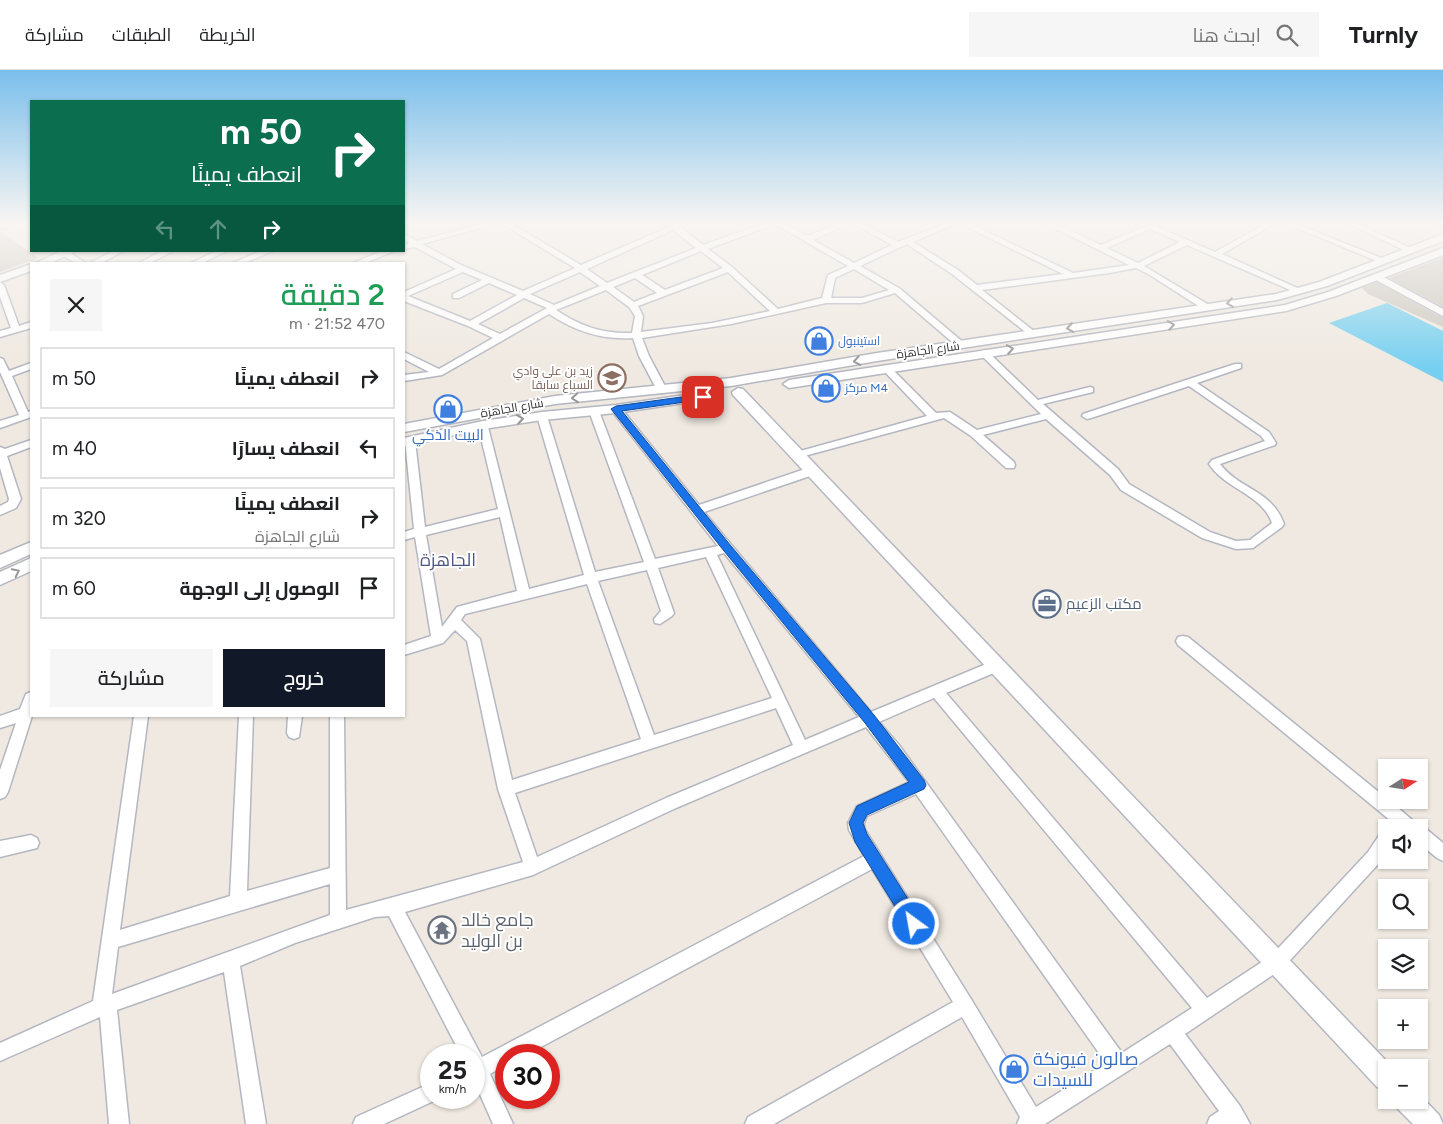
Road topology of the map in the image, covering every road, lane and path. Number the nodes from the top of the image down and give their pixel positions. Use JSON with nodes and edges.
{"nodes":[{"id":1,"x":18,"y":272,"type":"edge"},
{"id":2,"x":455,"y":272,"type":"edge"},
{"id":3,"x":474,"y":272,"type":"edge"},
{"id":4,"x":571,"y":272,"type":"edge"},
{"id":5,"x":587,"y":272,"type":"edge"},
{"id":6,"x":639,"y":272,"type":"edge"},
{"id":7,"x":718,"y":272,"type":"edge"},
{"id":8,"x":734,"y":272,"type":"edge"},
{"id":9,"x":839,"y":272,"type":"edge"},
{"id":10,"x":866,"y":272,"type":"edge"},
{"id":11,"x":956,"y":272,"type":"edge"},
{"id":12,"x":1065,"y":272,"type":"edge"},
{"id":13,"x":1096,"y":272,"type":"edge"},
{"id":14,"x":1150,"y":272,"type":"edge"},
{"id":15,"x":1258,"y":272,"type":"edge"},
{"id":16,"x":1353,"y":272,"type":"edge"},
{"id":17,"x":1389,"y":272,"type":"edge"},
{"id":18,"x":634,"y":274,"type":"junction"},
{"id":19,"x":1073,"y":276,"type":"junction"},
{"id":20,"x":1377,"y":277,"type":"junction"},
{"id":21,"x":0,"y":279,"type":"edge"},
{"id":22,"x":491,"y":279,"type":"junction"},
{"id":23,"x":0,"y":285,"type":"edge"},
{"id":24,"x":608,"y":286,"type":"junction"},
{"id":25,"x":976,"y":288,"type":"junction"},
{"id":26,"x":896,"y":290,"type":"junction"},
{"id":27,"x":1300,"y":291,"type":"junction"},
{"id":28,"x":663,"y":293,"type":"junction"},
{"id":29,"x":524,"y":294,"type":"junction"},
{"id":30,"x":405,"y":296,"type":"edge"},
{"id":31,"x":405,"y":296,"type":"edge"},
{"id":32,"x":456,"y":296,"type":"dead end"},
{"id":33,"x":826,"y":300,"type":"junction"},
{"id":34,"x":1443,"y":300,"type":"edge"},
{"id":35,"x":633,"y":305,"type":"junction"},
{"id":36,"x":1430,"y":306,"type":"junction"},
{"id":37,"x":1206,"y":307,"type":"junction"},
{"id":38,"x":551,"y":309,"type":"junction"},
{"id":39,"x":777,"y":312,"type":"junction"},
{"id":40,"x":1443,"y":313,"type":"edge"},
{"id":41,"x":472,"y":324,"type":"junction"},
{"id":42,"x":30,"y":325,"type":"edge"},
{"id":43,"x":16,"y":329,"type":"junction"},
{"id":44,"x":0,"y":334,"type":"edge"},
{"id":45,"x":1032,"y":334,"type":"junction"},
{"id":46,"x":637,"y":336,"type":"junction"},
{"id":47,"x":500,"y":338,"type":"junction"},
{"id":48,"x":961,"y":345,"type":"junction"},
{"id":49,"x":984,"y":353,"type":"junction"},
{"id":50,"x":405,"y":356,"type":"edge"},
{"id":51,"x":877,"y":357,"type":"junction"},
{"id":52,"x":0,"y":361,"type":"edge"},
{"id":53,"x":30,"y":366,"type":"edge"},
{"id":54,"x":1238,"y":366,"type":"dead end"},
{"id":55,"x":886,"y":368,"type":"junction"},
{"id":56,"x":439,"y":373,"type":"junction"},
{"id":57,"x":6,"y":375,"type":"junction"},
{"id":58,"x":405,"y":378,"type":"edge"},
{"id":59,"x":1190,"y":382,"type":"junction"},
{"id":60,"x":662,"y":390,"type":"junction"},
{"id":61,"x":1090,"y":390,"type":"dead end"},
{"id":62,"x":738,"y":392,"type":"junction"},
{"id":63,"x":1036,"y":403,"type":"junction"},
{"id":64,"x":616,"y":409,"type":"junction"},
{"id":65,"x":594,"y":411,"type":"junction"},
{"id":66,"x":1048,"y":415,"type":"junction"},
{"id":67,"x":28,"y":416,"type":"edge"},
{"id":68,"x":542,"y":416,"type":"junction"},
{"id":69,"x":1087,"y":416,"type":"dead end"},
{"id":70,"x":934,"y":417,"type":"junction"},
{"id":71,"x":460,"y":424,"type":"junction"},
{"id":72,"x":0,"y":425,"type":"edge"},
{"id":73,"x":483,"y":425,"type":"junction"},
{"id":74,"x":405,"y":428,"type":"edge"},
{"id":75,"x":976,"y":434,"type":"junction"},
{"id":76,"x":407,"y":442,"type":"edge"},
{"id":77,"x":30,"y":443,"type":"edge"},
{"id":78,"x":1,"y":452,"type":"edge"},
{"id":79,"x":797,"y":455,"type":"junction"},
{"id":80,"x":1010,"y":465,"type":"dead end"},
{"id":81,"x":812,"y":471,"type":"junction"},
{"id":82,"x":697,"y":510,"type":"junction"},
{"id":83,"x":0,"y":512,"type":"edge"},
{"id":84,"x":503,"y":512,"type":"junction"},
{"id":85,"x":421,"y":532,"type":"junction"},
{"id":86,"x":405,"y":536,"type":"edge"},
{"id":87,"x":30,"y":548,"type":"edge"},
{"id":88,"x":727,"y":548,"type":"junction"},
{"id":89,"x":710,"y":552,"type":"junction"},
{"id":90,"x":0,"y":562,"type":"edge"},
{"id":91,"x":30,"y":564,"type":"edge"},
{"id":92,"x":650,"y":564,"type":"junction"},
{"id":93,"x":591,"y":578,"type":"junction"},
{"id":94,"x":0,"y":579,"type":"edge"},
{"id":95,"x":524,"y":594,"type":"junction"},
{"id":96,"x":660,"y":619,"type":"dead end"},
{"id":97,"x":453,"y":620,"type":"junction"},
{"id":98,"x":438,"y":639,"type":"junction"},
{"id":99,"x":1182,"y":641,"type":"dead end"},
{"id":100,"x":405,"y":650,"type":"edge"},
{"id":101,"x":996,"y":666,"type":"junction"},
{"id":102,"x":936,"y":691,"type":"junction"},
{"id":103,"x":30,"y":701,"type":"edge"},
{"id":104,"x":780,"y":701,"type":"junction"},
{"id":105,"x":26,"y":713,"type":"junction"},
{"id":106,"x":141,"y":717,"type":"edge"},
{"id":107,"x":246,"y":717,"type":"edge"},
{"id":108,"x":295,"y":717,"type":"edge"},
{"id":109,"x":338,"y":717,"type":"edge"},
{"id":110,"x":870,"y":719,"type":"junction"},
{"id":111,"x":0,"y":722,"type":"edge"},
{"id":112,"x":294,"y":733,"type":"dead end"},
{"id":113,"x":649,"y":742,"type":"junction"},
{"id":114,"x":802,"y":748,"type":"junction"},
{"id":115,"x":919,"y":785,"type":"junction"},
{"id":116,"x":506,"y":789,"type":"junction"},
{"id":117,"x":0,"y":792,"type":"edge"},
{"id":118,"x":1396,"y":819,"type":"edge"},
{"id":119,"x":1428,"y":840,"type":"edge"},
{"id":120,"x":32,"y":843,"type":"dead end"},
{"id":121,"x":0,"y":848,"type":"edge"},
{"id":122,"x":1378,"y":852,"type":"edge"},
{"id":123,"x":1443,"y":852,"type":"edge"},
{"id":124,"x":874,"y":859,"type":"junction"},
{"id":125,"x":533,"y":867,"type":"junction"},
{"id":126,"x":338,"y":874,"type":"junction"},
{"id":127,"x":238,"y":902,"type":"junction"},
{"id":128,"x":393,"y":907,"type":"junction"},
{"id":129,"x":338,"y":921,"type":"junction"},
{"id":130,"x":111,"y":941,"type":"junction"},
{"id":131,"x":231,"y":961,"type":"junction"},
{"id":132,"x":1276,"y":962,"type":"junction"},
{"id":133,"x":964,"y":1005,"type":"junction"},
{"id":134,"x":105,"y":1006,"type":"junction"},
{"id":135,"x":1205,"y":1010,"type":"junction"},
{"id":136,"x":1172,"y":1032,"type":"junction"},
{"id":137,"x":464,"y":1044,"type":"edge"},
{"id":138,"x":528,"y":1044,"type":"edge"},
{"id":139,"x":0,"y":1052,"type":"edge"},
{"id":140,"x":1119,"y":1065,"type":"junction"},
{"id":141,"x":1378,"y":1070,"type":"edge"},
{"id":142,"x":485,"y":1087,"type":"edge"},
{"id":143,"x":420,"y":1097,"type":"edge"},
{"id":144,"x":1416,"y":1109,"type":"edge"},
{"id":145,"x":1230,"y":1120,"type":"edge"},
{"id":146,"x":1031,"y":1123,"type":"edge"},
{"id":147,"x":119,"y":1124,"type":"edge"},
{"id":148,"x":256,"y":1124,"type":"edge"},
{"id":149,"x":363,"y":1124,"type":"edge"},
{"id":150,"x":503,"y":1124,"type":"edge"},
{"id":151,"x":755,"y":1124,"type":"edge"},
{"id":152,"x":1430,"y":1124,"type":"edge"}],
"edges":[{"from":1,"to":21,"type":"street"},
{"from":2,"to":30,"type":"street"},
{"from":3,"to":22,"type":"street"},
{"from":4,"to":29,"type":"street"},
{"from":5,"to":24,"type":"street"},
{"from":6,"to":18,"type":"street"},
{"from":7,"to":28,"type":"street"},
{"from":8,"to":39,"type":"street"},
{"from":9,"to":33,"type":"street"},
{"from":10,"to":26,"type":"street"},
{"from":11,"to":25,"type":"street"},
{"from":12,"to":19,"type":"street"},
{"from":13,"to":19,"type":"street"},
{"from":14,"to":37,"type":"street"},
{"from":15,"to":27,"type":"street"},
{"from":16,"to":27,"type":"street","name":"شارع الجاهزة"},
{"from":17,"to":20,"type":"street","name":"شارع الجاهزة"},
{"from":18,"to":24,"type":"street"},
{"from":18,"to":28,"type":"street"},
{"from":19,"to":25,"type":"street"},
{"from":20,"to":36,"type":"street"},
{"from":49,"to":20,"type":"street","name":"شارع الجاهزة","one_way":true},
{"from":22,"to":29,"type":"street"},
{"from":22,"to":32,"type":"street"},
{"from":23,"to":43,"type":"street"},
{"from":24,"to":35,"type":"street"},
{"from":24,"to":38,"type":"street"},
{"from":25,"to":45,"type":"street"},
{"from":26,"to":33,"type":"street"},
{"from":26,"to":48,"type":"street"},
{"from":27,"to":37,"type":"street","name":"شارع الجاهزة","one_way":true},
{"from":28,"to":35,"type":"street"},
{"from":29,"to":38,"type":"street"},
{"from":29,"to":41,"type":"street"},
{"from":31,"to":41,"type":"street"},
{"from":33,"to":39,"type":"street"},
{"from":34,"to":36,"type":"street"},
{"from":35,"to":46,"type":"street"},
{"from":36,"to":40,"type":"street"},
{"from":37,"to":45,"type":"street","name":"شارع الجاهزة","one_way":true},
{"from":38,"to":46,"type":"street"},
{"from":38,"to":47,"type":"street"},
{"from":39,"to":46,"type":"street"},
{"from":41,"to":47,"type":"street"},
{"from":42,"to":43,"type":"street"},
{"from":43,"to":44,"type":"street"},
{"from":45,"to":48,"type":"street","name":"شارع الجاهزة"},
{"from":46,"to":60,"type":"street"},
{"from":47,"to":56,"type":"street"},
{"from":48,"to":51,"type":"street","name":"شارع الجاهزة"},
{"from":49,"to":55,"type":"street","name":"شارع الجاهزة"},
{"from":49,"to":63,"type":"street"},
{"from":50,"to":56,"type":"street"},
{"from":51,"to":55,"type":"street"},
{"from":51,"to":60,"type":"street","name":"شارع الجاهزة","one_way":true},
{"from":52,"to":57,"type":"street"},
{"from":53,"to":57,"type":"street"},
{"from":54,"to":59,"type":"street"},
{"from":55,"to":62,"type":"street","name":"شارع الجاهزة"},
{"from":55,"to":70,"type":"street"},
{"from":56,"to":58,"type":"street"},
{"from":57,"to":67,"type":"street"},
{"from":59,"to":66,"type":"street"},
{"from":59,"to":69,"type":"street"},
{"from":60,"to":71,"type":"street","name":"شارع الجاهزة","one_way":true},
{"from":61,"to":63,"type":"street"},
{"from":62,"to":64,"type":"street","name":"شارع الجاهزة"},
{"from":62,"to":79,"type":"street"},
{"from":63,"to":66,"type":"street"},
{"from":64,"to":65,"type":"street","name":"شارع الجاهزة"},
{"from":64,"to":82,"type":"street"},
{"from":65,"to":68,"type":"street","name":"شارع الجاهزة"},
{"from":65,"to":92,"type":"street"},
{"from":66,"to":75,"type":"street"},
{"from":67,"to":72,"type":"street"},
{"from":73,"to":68,"type":"street","name":"شارع الجاهزة","one_way":true},
{"from":68,"to":93,"type":"street"},
{"from":70,"to":75,"type":"street"},
{"from":70,"to":79,"type":"street"},
{"from":71,"to":73,"type":"street","name":"شارع الجاهزة"},
{"from":71,"to":74,"type":"street","name":"شارع الجاهزة"},
{"from":71,"to":76,"type":"street","name":"شارع الجاهزة"},
{"from":73,"to":84,"type":"street"},
{"from":75,"to":80,"type":"street"},
{"from":76,"to":85,"type":"street"},
{"from":77,"to":78,"type":"street"},
{"from":78,"to":83,"type":"street"},
{"from":79,"to":81,"type":"street"},
{"from":81,"to":82,"type":"street"},
{"from":81,"to":101,"type":"street"},
{"from":82,"to":88,"type":"street"},
{"from":84,"to":85,"type":"street"},
{"from":84,"to":95,"type":"street"},
{"from":85,"to":86,"type":"street"},
{"from":85,"to":98,"type":"street"},
{"from":87,"to":90,"type":"street"},
{"from":88,"to":89,"type":"street"},
{"from":88,"to":110,"type":"street"},
{"from":89,"to":92,"type":"street"},
{"from":89,"to":104,"type":"street"},
{"from":94,"to":91,"type":"street","one_way":true},
{"from":92,"to":93,"type":"street"},
{"from":92,"to":96,"type":"street"},
{"from":93,"to":95,"type":"street"},
{"from":93,"to":113,"type":"street"},
{"from":95,"to":97,"type":"street"},
{"from":97,"to":98,"type":"street"},
{"from":97,"to":116,"type":"street"},
{"from":98,"to":100,"type":"street"},
{"from":99,"to":118,"type":"street"},
{"from":101,"to":102,"type":"street"},
{"from":101,"to":132,"type":"street"},
{"from":102,"to":110,"type":"street"},
{"from":102,"to":135,"type":"street"},
{"from":103,"to":105,"type":"street"},
{"from":104,"to":113,"type":"street"},
{"from":104,"to":114,"type":"street"},
{"from":105,"to":111,"type":"street"},
{"from":105,"to":117,"type":"street"},
{"from":106,"to":130,"type":"street"},
{"from":107,"to":127,"type":"street"},
{"from":108,"to":112,"type":"street"},
{"from":109,"to":126,"type":"street"},
{"from":110,"to":114,"type":"street"},
{"from":110,"to":115,"type":"street"},
{"from":113,"to":116,"type":"street"},
{"from":114,"to":125,"type":"street"},
{"from":115,"to":124,"type":"street"},
{"from":115,"to":140,"type":"street"},
{"from":116,"to":125,"type":"street"},
{"from":119,"to":123,"type":"street"},
{"from":120,"to":121,"type":"street"},
{"from":122,"to":132,"type":"street"},
{"from":124,"to":133,"type":"street"},
{"from":124,"to":138,"type":"street"},
{"from":125,"to":128,"type":"street"},
{"from":126,"to":127,"type":"street"},
{"from":126,"to":129,"type":"street"},
{"from":127,"to":130,"type":"street"},
{"from":128,"to":129,"type":"street"},
{"from":128,"to":137,"type":"street"},
{"from":129,"to":131,"type":"street"},
{"from":130,"to":134,"type":"street"},
{"from":131,"to":134,"type":"street"},
{"from":131,"to":148,"type":"street"},
{"from":132,"to":135,"type":"street"},
{"from":132,"to":141,"type":"street"},
{"from":133,"to":146,"type":"street"},
{"from":133,"to":151,"type":"street"},
{"from":134,"to":139,"type":"street"},
{"from":134,"to":147,"type":"street"},
{"from":135,"to":136,"type":"street"},
{"from":136,"to":140,"type":"street"},
{"from":136,"to":145,"type":"street"},
{"from":140,"to":146,"type":"street"},
{"from":142,"to":150,"type":"street"},
{"from":143,"to":149,"type":"street"},
{"from":144,"to":152,"type":"street"}]}
